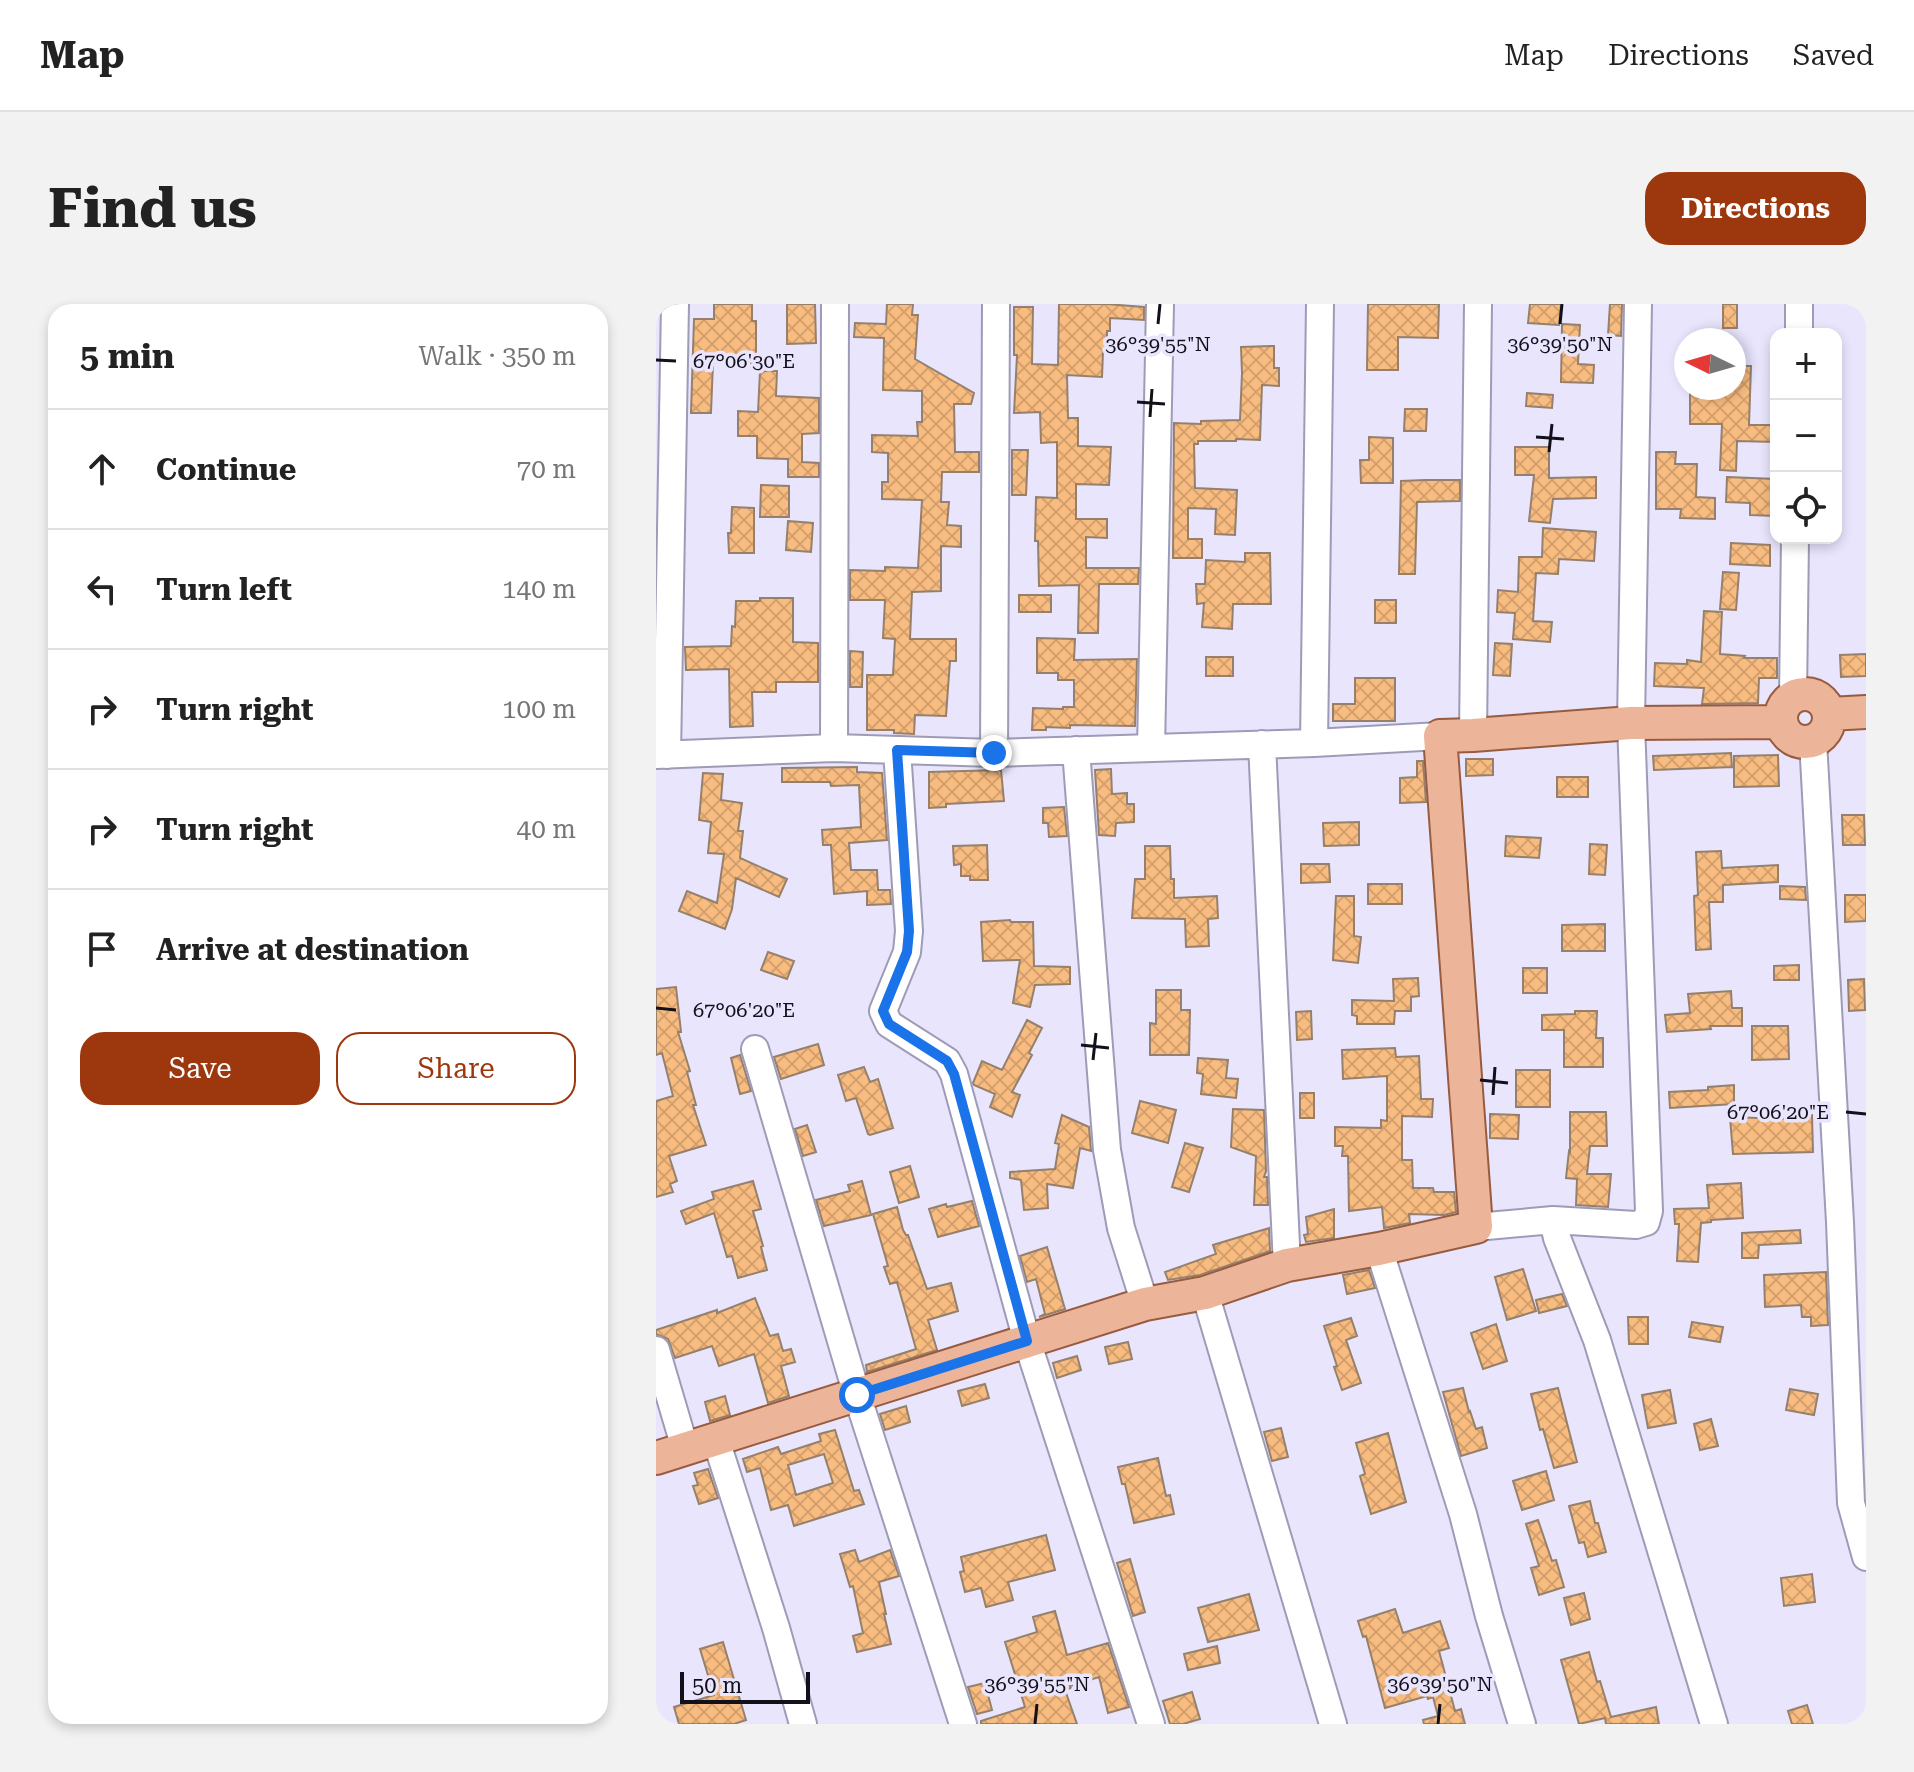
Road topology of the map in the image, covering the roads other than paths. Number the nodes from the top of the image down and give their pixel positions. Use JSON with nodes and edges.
{"nodes":[{"id":1,"x":675,"y":304,"type":"edge"},
{"id":2,"x":835,"y":304,"type":"edge"},
{"id":3,"x":996,"y":304,"type":"edge"},
{"id":4,"x":1160,"y":304,"type":"edge"},
{"id":5,"x":1320,"y":304,"type":"edge"},
{"id":6,"x":1478,"y":304,"type":"edge"},
{"id":7,"x":1638,"y":304,"type":"edge"},
{"id":8,"x":1799,"y":304,"type":"edge"},
{"id":9,"x":1799,"y":328,"type":"edge"},
{"id":10,"x":1795,"y":544,"type":"edge"},
{"id":11,"x":1787,"y":710,"type":"junction"},
{"id":12,"x":1866,"y":712,"type":"edge"},
{"id":13,"x":1631,"y":723,"type":"junction"},
{"id":14,"x":1821,"y":728,"type":"junction"},
{"id":15,"x":1473,"y":735,"type":"junction"},
{"id":16,"x":1440,"y":736,"type":"junction"},
{"id":17,"x":1314,"y":743,"type":"junction"},
{"id":18,"x":1262,"y":744,"type":"junction"},
{"id":19,"x":834,"y":748,"type":"junction"},
{"id":20,"x":1151,"y":748,"type":"junction"},
{"id":21,"x":897,"y":750,"type":"junction"},
{"id":22,"x":1076,"y":750,"type":"junction"},
{"id":23,"x":994,"y":753,"type":"junction"},
{"id":24,"x":662,"y":755,"type":"edge"},
{"id":25,"x":755,"y":1049,"type":"dead end"},
{"id":26,"x":1553,"y":1220,"type":"junction"},
{"id":27,"x":1476,"y":1227,"type":"junction"},
{"id":28,"x":1379,"y":1249,"type":"junction"},
{"id":29,"x":1287,"y":1265,"type":"junction"},
{"id":30,"x":1205,"y":1293,"type":"junction"},
{"id":31,"x":1145,"y":1304,"type":"junction"},
{"id":32,"x":1027,"y":1341,"type":"junction"},
{"id":33,"x":656,"y":1350,"type":"edge"},
{"id":34,"x":857,"y":1395,"type":"junction"},
{"id":35,"x":716,"y":1440,"type":"junction"},
{"id":36,"x":671,"y":1453,"type":"edge"},
{"id":37,"x":1866,"y":1557,"type":"edge"},
{"id":38,"x":803,"y":1724,"type":"edge"},
{"id":39,"x":963,"y":1724,"type":"edge"},
{"id":40,"x":1151,"y":1724,"type":"edge"},
{"id":41,"x":1333,"y":1724,"type":"edge"},
{"id":42,"x":1522,"y":1724,"type":"edge"},
{"id":43,"x":1714,"y":1724,"type":"edge"}],
"edges":[{"from":1,"to":24,"type":"street"},
{"from":2,"to":19,"type":"street"},
{"from":3,"to":23,"type":"street"},
{"from":4,"to":20,"type":"street"},
{"from":5,"to":17,"type":"street"},
{"from":6,"to":15,"type":"street"},
{"from":7,"to":13,"type":"street"},
{"from":8,"to":9,"type":"street"},
{"from":10,"to":11,"type":"street"},
{"from":11,"to":13,"type":"main road"},
{"from":11,"to":14,"type":"main road"},
{"from":11,"to":14,"type":"main road"},
{"from":12,"to":14,"type":"main road"},
{"from":13,"to":15,"type":"main road"},
{"from":13,"to":26,"type":"street"},
{"from":14,"to":37,"type":"street"},
{"from":15,"to":16,"type":"main road"},
{"from":16,"to":17,"type":"street"},
{"from":16,"to":27,"type":"main road"},
{"from":17,"to":18,"type":"street"},
{"from":18,"to":20,"type":"street"},
{"from":18,"to":29,"type":"street"},
{"from":19,"to":21,"type":"street"},
{"from":19,"to":24,"type":"street"},
{"from":20,"to":22,"type":"street"},
{"from":21,"to":23,"type":"street"},
{"from":21,"to":32,"type":"street"},
{"from":22,"to":23,"type":"street"},
{"from":22,"to":31,"type":"street"},
{"from":25,"to":34,"type":"street"},
{"from":26,"to":27,"type":"street"},
{"from":26,"to":43,"type":"street"},
{"from":27,"to":28,"type":"main road"},
{"from":28,"to":29,"type":"main road"},
{"from":28,"to":42,"type":"street"},
{"from":29,"to":30,"type":"main road"},
{"from":30,"to":31,"type":"main road"},
{"from":30,"to":41,"type":"street"},
{"from":31,"to":32,"type":"main road"},
{"from":32,"to":34,"type":"main road"},
{"from":32,"to":40,"type":"street"},
{"from":33,"to":36,"type":"street"},
{"from":34,"to":35,"type":"main road"},
{"from":34,"to":39,"type":"street"},
{"from":35,"to":36,"type":"main road"},
{"from":35,"to":38,"type":"street"}]}
